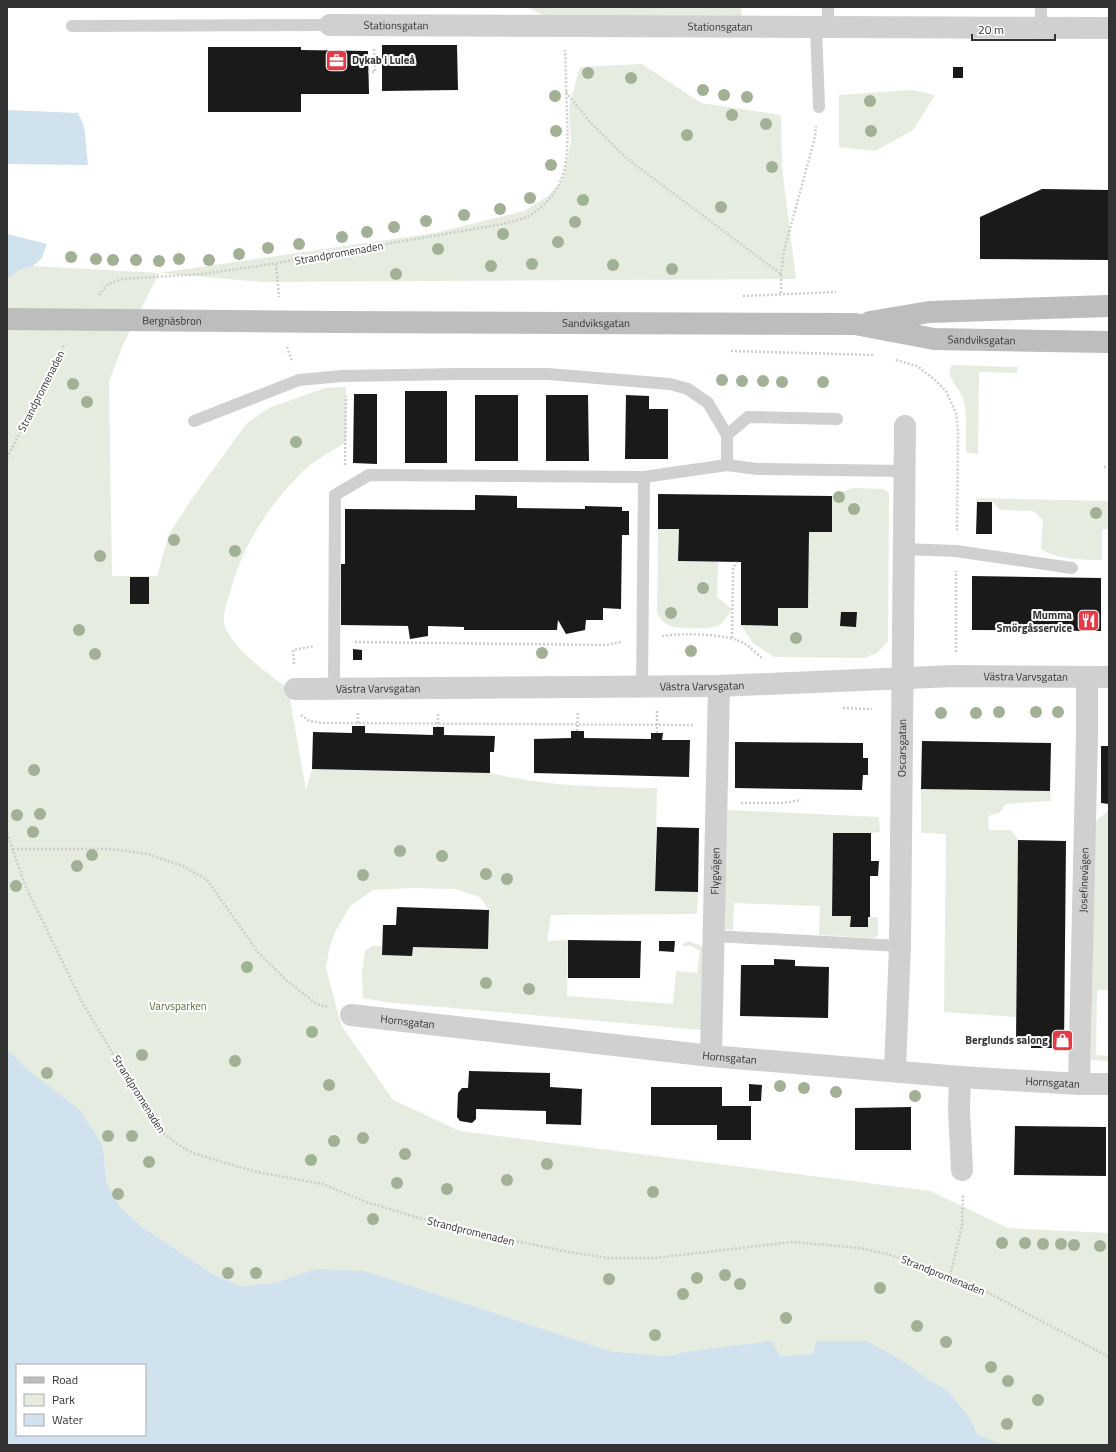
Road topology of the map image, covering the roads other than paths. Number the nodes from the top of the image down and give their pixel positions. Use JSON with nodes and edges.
{"nodes":[{"id":1,"x":1041,"y":17,"type":"edge"},
{"id":2,"x":824,"y":20,"type":"edge"},
{"id":3,"x":330,"y":25,"type":"joint"},
{"id":4,"x":72,"y":26,"type":"dead end"},
{"id":5,"x":1109,"y":28,"type":"edge"},
{"id":6,"x":819,"y":107,"type":"road end"},
{"id":7,"x":1109,"y":306,"type":"edge"},
{"id":8,"x":7,"y":319,"type":"edge"},
{"id":9,"x":337,"y":322,"type":"joint"},
{"id":10,"x":855,"y":324,"type":"junction"},
{"id":11,"x":1109,"y":342,"type":"edge"},
{"id":12,"x":837,"y":419,"type":"dead end"},
{"id":13,"x":194,"y":421,"type":"dead end"},
{"id":14,"x":905,"y":426,"type":"dead end"},
{"id":15,"x":727,"y":435,"type":"junction"},
{"id":16,"x":727,"y":464,"type":"junction"},
{"id":17,"x":905,"y":472,"type":"junction"},
{"id":18,"x":644,"y":477,"type":"junction"},
{"id":19,"x":904,"y":549,"type":"junction"},
{"id":20,"x":1072,"y":568,"type":"dead end"},
{"id":21,"x":1086,"y":677,"type":"junction"},
{"id":22,"x":1109,"y":677,"type":"edge"},
{"id":23,"x":902,"y":679,"type":"junction"},
{"id":24,"x":719,"y":686,"type":"junction"},
{"id":25,"x":642,"y":687,"type":"junction"},
{"id":26,"x":295,"y":689,"type":"dead end"},
{"id":27,"x":334,"y":689,"type":"junction"},
{"id":28,"x":714,"y":936,"type":"junction"},
{"id":29,"x":900,"y":946,"type":"junction"},
{"id":30,"x":351,"y":1015,"type":"road end"},
{"id":31,"x":711,"y":1056,"type":"junction"},
{"id":32,"x":895,"y":1070,"type":"junction"},
{"id":33,"x":960,"y":1077,"type":"junction"},
{"id":34,"x":1079,"y":1084,"type":"junction"},
{"id":35,"x":1109,"y":1084,"type":"edge"},
{"id":36,"x":962,"y":1170,"type":"road end"}],
"edges":[{"from":1,"to":2,"type":"street","name":"Stationsgatan"},
{"from":1,"to":5,"type":"street","name":"Stationsgatan"},
{"from":2,"to":3,"type":"street","name":"Stationsgatan"},
{"from":2,"to":6,"type":"lane"},
{"from":3,"to":4,"type":"lane"},
{"from":7,"to":10,"type":"main road","name":"Sandviksgatan"},
{"from":8,"to":9,"type":"main road","name":"Bergnäsbron","bridge":true},
{"from":9,"to":10,"type":"main road","name":"Sandviksgatan"},
{"from":10,"to":11,"type":"main road","name":"Sandviksgatan"},
{"from":12,"to":15,"type":"lane"},
{"from":13,"to":15,"type":"lane"},
{"from":14,"to":17,"type":"street","name":"Oscarsgatan"},
{"from":15,"to":16,"type":"lane"},
{"from":16,"to":17,"type":"lane"},
{"from":16,"to":18,"type":"lane"},
{"from":17,"to":19,"type":"street","name":"Oscarsgatan"},
{"from":18,"to":25,"type":"lane"},
{"from":18,"to":27,"type":"lane"},
{"from":19,"to":20,"type":"lane"},
{"from":19,"to":23,"type":"street","name":"Oscarsgatan"},
{"from":21,"to":22,"type":"street","name":"Västra Varvsgatan"},
{"from":21,"to":23,"type":"street","name":"Västra Varvsgatan"},
{"from":21,"to":34,"type":"street","name":"Josefinevägen"},
{"from":23,"to":24,"type":"street","name":"Västra Varvsgatan"},
{"from":23,"to":29,"type":"street","name":"Oscarsgatan"},
{"from":24,"to":25,"type":"street","name":"Västra Varvsgatan"},
{"from":24,"to":28,"type":"street","name":"Flygvägen"},
{"from":25,"to":27,"type":"street","name":"Västra Varvsgatan"},
{"from":26,"to":27,"type":"street","name":"Västra Varvsgatan"},
{"from":28,"to":29,"type":"lane"},
{"from":28,"to":31,"type":"street","name":"Flygvägen"},
{"from":29,"to":32,"type":"street","name":"Oscarsgatan"},
{"from":30,"to":31,"type":"street","name":"Hornsgatan"},
{"from":31,"to":32,"type":"street","name":"Hornsgatan"},
{"from":32,"to":33,"type":"street","name":"Hornsgatan"},
{"from":33,"to":34,"type":"street","name":"Hornsgatan"},
{"from":33,"to":36,"type":"street"},
{"from":34,"to":35,"type":"street","name":"Hornsgatan"}]}
